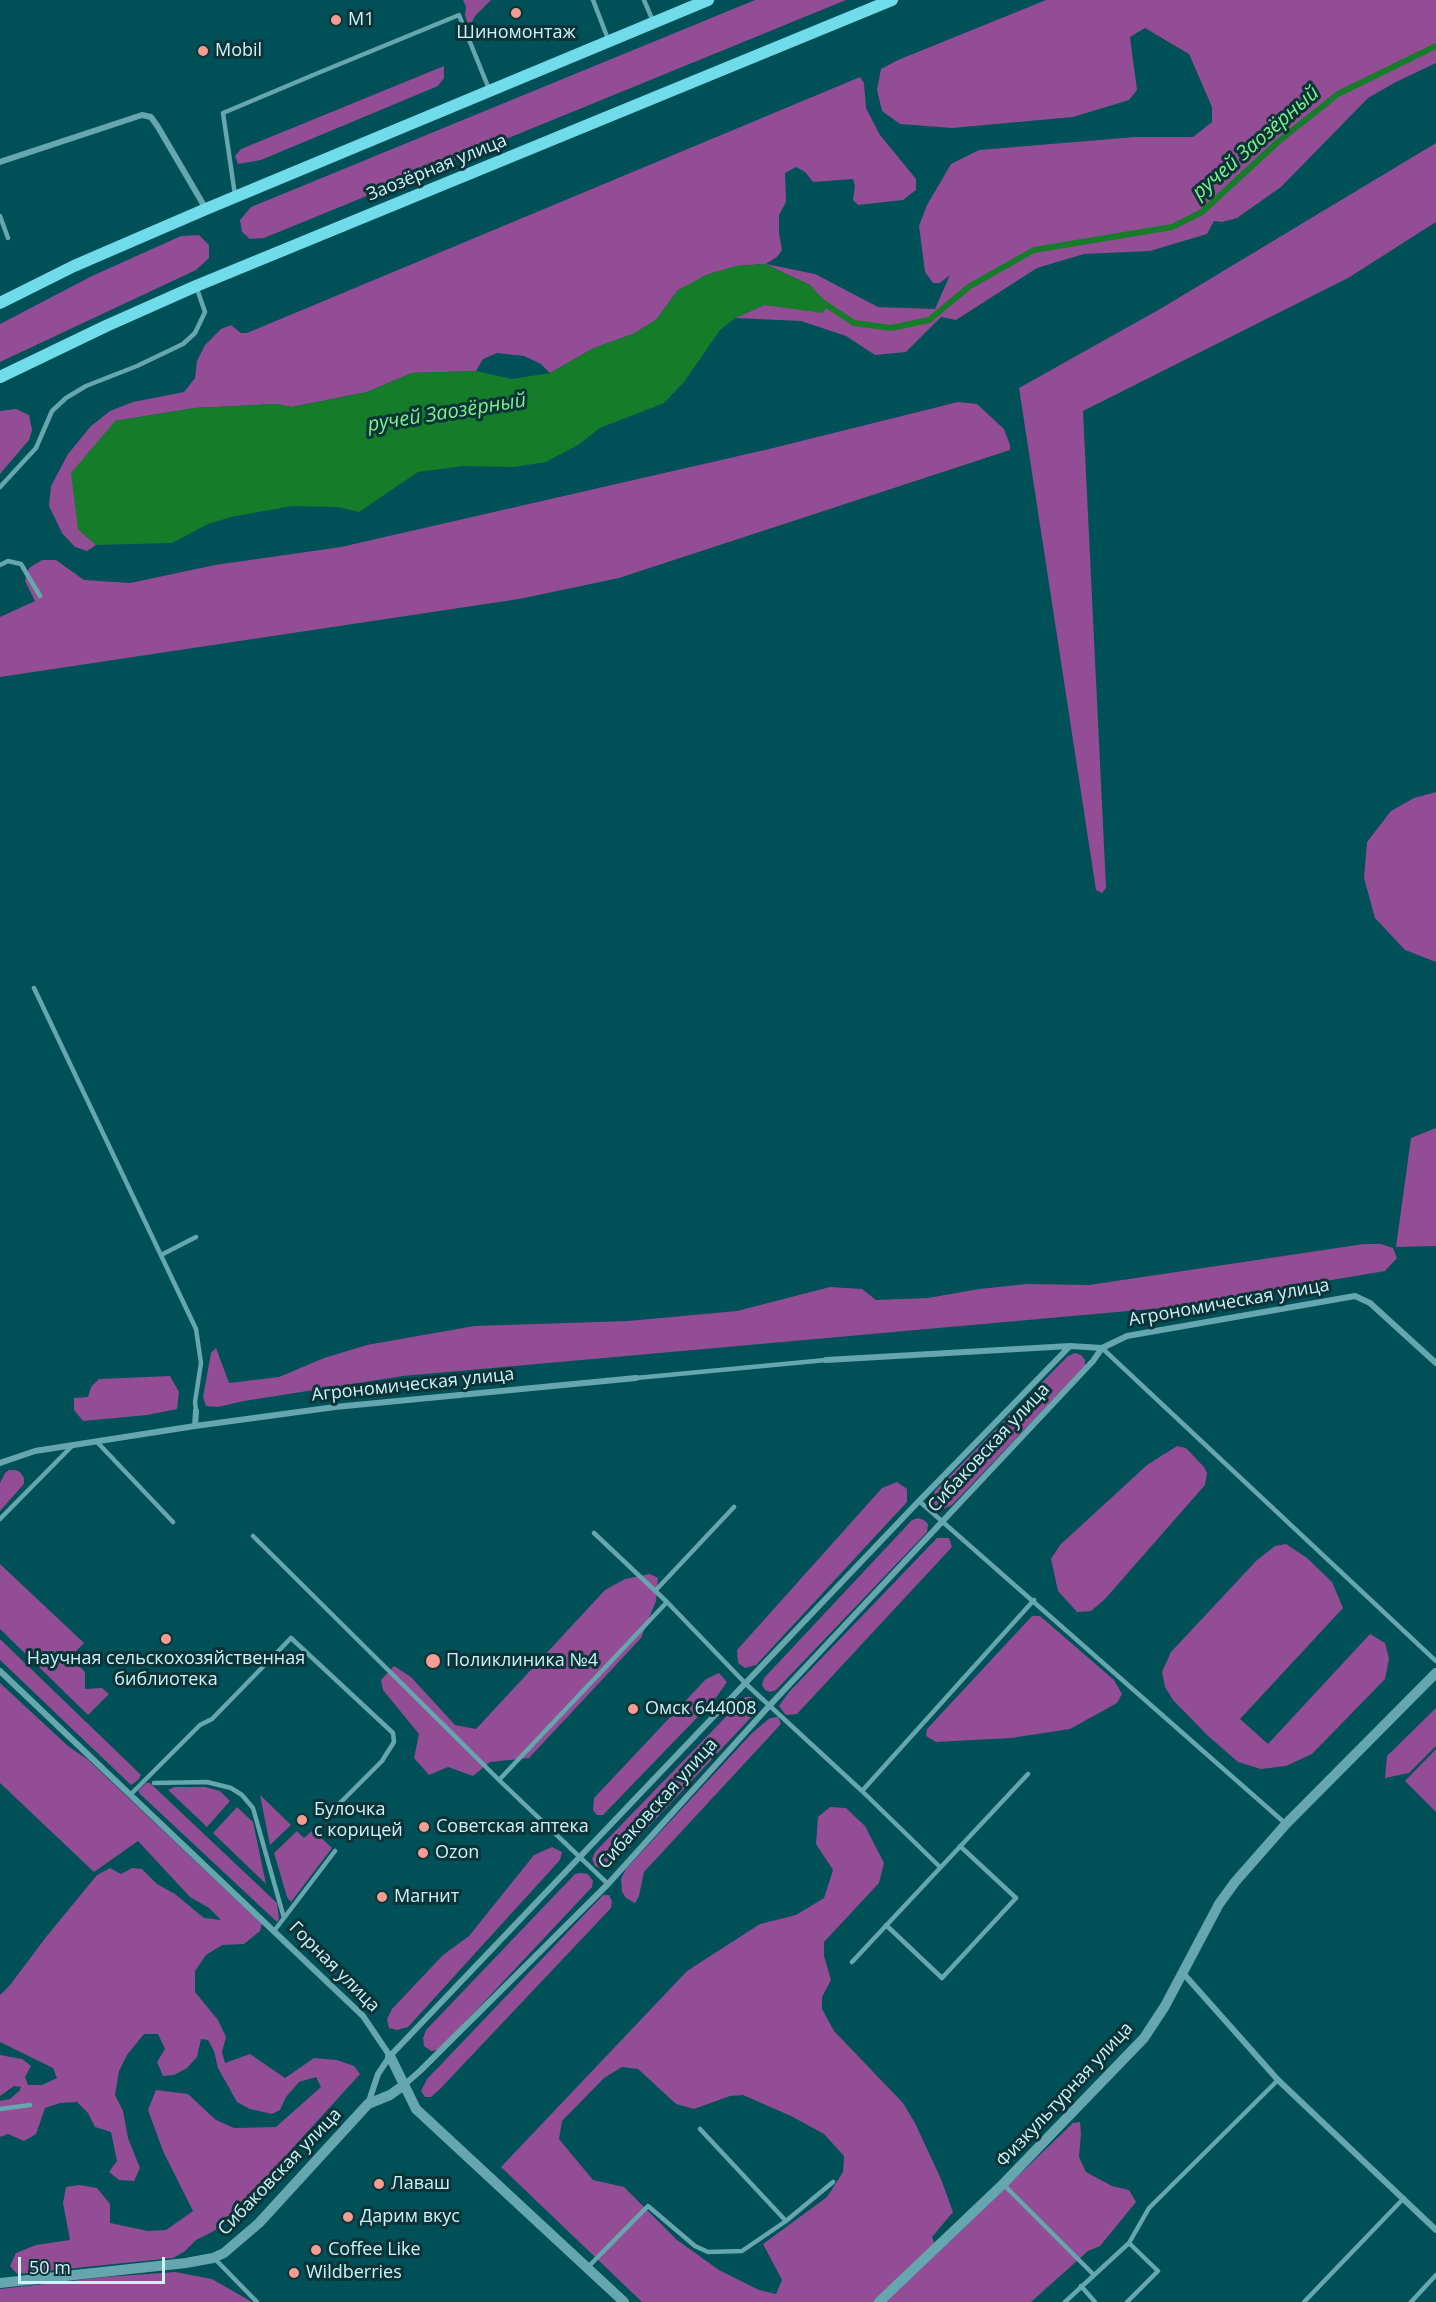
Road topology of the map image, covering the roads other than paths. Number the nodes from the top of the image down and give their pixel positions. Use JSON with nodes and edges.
{"nodes":[{"id":1,"x":593,"y":0,"type":"edge"},
{"id":2,"x":644,"y":0,"type":"edge"},
{"id":3,"x":708,"y":0,"type":"edge"},
{"id":4,"x":892,"y":0,"type":"edge"},
{"id":5,"x":654,"y":23,"type":"junction"},
{"id":6,"x":609,"y":42,"type":"junction"},
{"id":7,"x":490,"y":91,"type":"junction"},
{"id":8,"x":0,"y":162,"type":"edge"},
{"id":9,"x":236,"y":197,"type":"junction"},
{"id":10,"x":206,"y":209,"type":"junction"},
{"id":11,"x":0,"y":216,"type":"edge"},
{"id":12,"x":8,"y":238,"type":"dead end"},
{"id":13,"x":196,"y":286,"type":"junction"},
{"id":14,"x":0,"y":303,"type":"edge"},
{"id":15,"x":0,"y":378,"type":"edge"},
{"id":16,"x":0,"y":487,"type":"edge"},
{"id":17,"x":0,"y":565,"type":"edge"},
{"id":18,"x":40,"y":596,"type":"dead end"},
{"id":19,"x":34,"y":988,"type":"dead end"},
{"id":20,"x":196,"y":1238,"type":"dead end"},
{"id":21,"x":161,"y":1255,"type":"junction"},
{"id":22,"x":1070,"y":1346,"type":"junction"},
{"id":23,"x":1102,"y":1348,"type":"junction"},
{"id":24,"x":826,"y":1360,"type":"joint"},
{"id":25,"x":1436,"y":1363,"type":"edge"},
{"id":26,"x":636,"y":1378,"type":"joint"},
{"id":27,"x":196,"y":1411,"type":"joint"},
{"id":28,"x":195,"y":1426,"type":"junction"},
{"id":29,"x":98,"y":1443,"type":"junction"},
{"id":30,"x":71,"y":1447,"type":"junction"},
{"id":31,"x":0,"y":1463,"type":"edge"},
{"id":32,"x":919,"y":1501,"type":"junction"},
{"id":33,"x":734,"y":1507,"type":"dead end"},
{"id":34,"x":0,"y":1519,"type":"edge"},
{"id":35,"x":173,"y":1522,"type":"dead end"},
{"id":36,"x":943,"y":1522,"type":"junction"},
{"id":37,"x":594,"y":1533,"type":"dead end"},
{"id":38,"x":253,"y":1536,"type":"dead end"},
{"id":39,"x":655,"y":1591,"type":"junction"},
{"id":40,"x":1034,"y":1600,"type":"junction"},
{"id":41,"x":667,"y":1602,"type":"junction"},
{"id":42,"x":1436,"y":1661,"type":"edge"},
{"id":43,"x":0,"y":1671,"type":"edge"},
{"id":44,"x":1436,"y":1673,"type":"edge"},
{"id":45,"x":747,"y":1684,"type":"junction"},
{"id":46,"x":770,"y":1705,"type":"junction"},
{"id":47,"x":1028,"y":1774,"type":"dead end"},
{"id":48,"x":499,"y":1780,"type":"junction"},
{"id":49,"x":154,"y":1783,"type":"dead end"},
{"id":50,"x":862,"y":1791,"type":"junction"},
{"id":51,"x":130,"y":1795,"type":"junction"},
{"id":52,"x":327,"y":1816,"type":"dead end"},
{"id":53,"x":1286,"y":1824,"type":"junction"},
{"id":54,"x":960,"y":1846,"type":"junction"},
{"id":55,"x":335,"y":1851,"type":"dead end"},
{"id":56,"x":580,"y":1858,"type":"junction"},
{"id":57,"x":940,"y":1868,"type":"junction"},
{"id":58,"x":608,"y":1884,"type":"junction"},
{"id":59,"x":284,"y":1918,"type":"junction"},
{"id":60,"x":886,"y":1925,"type":"junction"},
{"id":61,"x":274,"y":1931,"type":"junction"},
{"id":62,"x":852,"y":1962,"type":"dead end"},
{"id":63,"x":1182,"y":1972,"type":"junction"},
{"id":64,"x":390,"y":2056,"type":"junction"},
{"id":65,"x":1278,"y":2080,"type":"junction"},
{"id":66,"x":404,"y":2085,"type":"junction"},
{"id":67,"x":368,"y":2104,"type":"junction"},
{"id":68,"x":30,"y":2105,"type":"dead end"},
{"id":69,"x":0,"y":2109,"type":"edge"},
{"id":70,"x":700,"y":2129,"type":"dead end"},
{"id":71,"x":833,"y":2182,"type":"dead end"},
{"id":72,"x":1003,"y":2184,"type":"junction"},
{"id":73,"x":1404,"y":2198,"type":"junction"},
{"id":74,"x":786,"y":2221,"type":"junction"},
{"id":75,"x":1436,"y":2230,"type":"edge"},
{"id":76,"x":1129,"y":2243,"type":"junction"},
{"id":77,"x":213,"y":2258,"type":"junction"},
{"id":78,"x":588,"y":2267,"type":"junction"},
{"id":79,"x":1094,"y":2275,"type":"junction"},
{"id":80,"x":1436,"y":2276,"type":"edge"},
{"id":81,"x":0,"y":2283,"type":"edge"},
{"id":82,"x":1081,"y":2286,"type":"junction"},
{"id":83,"x":257,"y":2302,"type":"edge"},
{"id":84,"x":624,"y":2302,"type":"edge"},
{"id":85,"x":879,"y":2302,"type":"edge"},
{"id":86,"x":1065,"y":2302,"type":"edge"},
{"id":87,"x":1095,"y":2302,"type":"edge"},
{"id":88,"x":1127,"y":2302,"type":"edge"},
{"id":89,"x":1304,"y":2302,"type":"edge"},
{"id":90,"x":1411,"y":2302,"type":"edge"}],
"edges":[{"from":1,"to":6,"type":"lane"},
{"from":2,"to":5,"type":"lane"},
{"from":3,"to":5,"type":"main road"},
{"from":4,"to":13,"type":"main road","name":"Заозёрная улица"},
{"from":5,"to":6,"type":"main road"},
{"from":6,"to":7,"type":"main road"},
{"from":7,"to":9,"type":"main road"},
{"from":7,"to":9,"type":"lane"},
{"from":8,"to":10,"type":"street"},
{"from":9,"to":10,"type":"main road"},
{"from":10,"to":14,"type":"main road"},
{"from":11,"to":12,"type":"lane"},
{"from":13,"to":15,"type":"main road","name":"Заозёрная улица"},
{"from":13,"to":16,"type":"lane"},
{"from":17,"to":18,"type":"lane"},
{"from":19,"to":21,"type":"lane"},
{"from":20,"to":21,"type":"lane"},
{"from":21,"to":27,"type":"lane"},
{"from":22,"to":23,"type":"street","name":"Агрономическая улица"},
{"from":22,"to":24,"type":"street","name":"Агрономическая улица"},
{"from":22,"to":32,"type":"street","name":"Сибаковская улица"},
{"from":23,"to":25,"type":"street","name":"Агрономическая улица"},
{"from":23,"to":36,"type":"street","name":"Сибаковская улица"},
{"from":23,"to":42,"type":"lane"},
{"from":24,"to":26,"type":"lane"},
{"from":26,"to":28,"type":"street","name":"Агрономическая улица"},
{"from":27,"to":28,"type":"street"},
{"from":28,"to":29,"type":"street","name":"Агрономическая улица"},
{"from":29,"to":30,"type":"street","name":"Агрономическая улица"},
{"from":29,"to":35,"type":"lane"},
{"from":30,"to":31,"type":"street","name":"Агрономическая улица"},
{"from":30,"to":34,"type":"lane"},
{"from":32,"to":36,"type":"lane"},
{"from":32,"to":45,"type":"street","name":"Сибаковская улица"},
{"from":33,"to":39,"type":"lane"},
{"from":36,"to":40,"type":"lane"},
{"from":36,"to":46,"type":"street","name":"Сибаковская улица"},
{"from":37,"to":39,"type":"lane"},
{"from":38,"to":48,"type":"lane"},
{"from":39,"to":41,"type":"lane"},
{"from":40,"to":50,"type":"lane"},
{"from":40,"to":53,"type":"lane"},
{"from":41,"to":45,"type":"lane"},
{"from":41,"to":48,"type":"lane"},
{"from":43,"to":51,"type":"street","name":"Горная улица"},
{"from":44,"to":53,"type":"street","name":"Физкультурная улица"},
{"from":45,"to":46,"type":"lane"},
{"from":45,"to":56,"type":"street","name":"Сибаковская улица"},
{"from":46,"to":50,"type":"lane"},
{"from":46,"to":58,"type":"street","name":"Сибаковская улица"},
{"from":47,"to":54,"type":"lane"},
{"from":48,"to":56,"type":"lane"},
{"from":49,"to":59,"type":"lane"},
{"from":50,"to":57,"type":"lane"},
{"from":51,"to":52,"type":"lane"},
{"from":51,"to":61,"type":"street","name":"Горная улица"},
{"from":53,"to":63,"type":"street","name":"Физкультурная улица"},
{"from":54,"to":57,"type":"lane"},
{"from":54,"to":60,"type":"lane"},
{"from":55,"to":59,"type":"lane"},
{"from":56,"to":58,"type":"lane"},
{"from":56,"to":64,"type":"street","name":"Сибаковская улица"},
{"from":57,"to":60,"type":"lane"},
{"from":58,"to":66,"type":"street","name":"Сибаковская улица"},
{"from":59,"to":61,"type":"lane"},
{"from":60,"to":62,"type":"lane"},
{"from":61,"to":64,"type":"street","name":"Горная улица"},
{"from":63,"to":65,"type":"street"},
{"from":63,"to":72,"type":"street","name":"Физкультурная улица"},
{"from":64,"to":66,"type":"street","name":"Горная улица"},
{"from":64,"to":67,"type":"street","name":"Сибаковская улица"},
{"from":65,"to":73,"type":"street"},
{"from":65,"to":76,"type":"lane"},
{"from":66,"to":67,"type":"street","name":"Сибаковская улица"},
{"from":66,"to":78,"type":"street","name":"Горная улица"},
{"from":67,"to":77,"type":"street","name":"Сибаковская улица"},
{"from":68,"to":69,"type":"lane"},
{"from":70,"to":74,"type":"lane"},
{"from":71,"to":74,"type":"lane"},
{"from":72,"to":79,"type":"lane"},
{"from":72,"to":85,"type":"street","name":"Физкультурная улица"},
{"from":73,"to":75,"type":"street"},
{"from":73,"to":89,"type":"lane"},
{"from":74,"to":78,"type":"lane"},
{"from":76,"to":79,"type":"lane"},
{"from":76,"to":88,"type":"lane"},
{"from":77,"to":81,"type":"street"},
{"from":77,"to":83,"type":"lane"},
{"from":78,"to":84,"type":"street","name":"Горная улица"},
{"from":79,"to":82,"type":"lane"},
{"from":80,"to":90,"type":"lane"},
{"from":82,"to":86,"type":"lane"},
{"from":82,"to":87,"type":"lane"}]}
